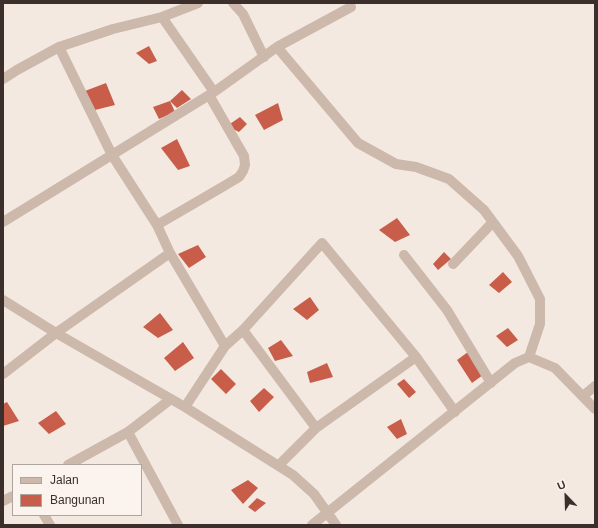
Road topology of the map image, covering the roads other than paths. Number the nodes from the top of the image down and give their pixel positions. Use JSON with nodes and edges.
{"nodes":[{"id":1,"x":198,"y":3,"type":"edge"},
{"id":2,"x":233,"y":3,"type":"edge"},
{"id":3,"x":351,"y":7,"type":"dead end"},
{"id":4,"x":162,"y":17,"type":"junction"},
{"id":5,"x":59,"y":47,"type":"junction"},
{"id":6,"x":277,"y":47,"type":"junction"},
{"id":7,"x":264,"y":57,"type":"junction"},
{"id":8,"x":3,"y":79,"type":"edge"},
{"id":9,"x":211,"y":94,"type":"junction"},
{"id":10,"x":112,"y":155,"type":"junction"},
{"id":11,"x":3,"y":222,"type":"edge"},
{"id":12,"x":493,"y":222,"type":"junction"},
{"id":13,"x":157,"y":225,"type":"junction"},
{"id":14,"x":170,"y":253,"type":"junction"},
{"id":15,"x":404,"y":255,"type":"dead end"},
{"id":16,"x":454,"y":264,"type":"dead end"},
{"id":17,"x":3,"y":300,"type":"edge"},
{"id":18,"x":243,"y":330,"type":"junction"},
{"id":19,"x":56,"y":333,"type":"junction"},
{"id":20,"x":225,"y":346,"type":"junction"},
{"id":21,"x":416,"y":357,"type":"junction"},
{"id":22,"x":529,"y":357,"type":"junction"},
{"id":23,"x":3,"y":374,"type":"edge"},
{"id":24,"x":492,"y":383,"type":"junction"},
{"id":25,"x":595,"y":386,"type":"edge"},
{"id":26,"x":584,"y":396,"type":"junction"},
{"id":27,"x":171,"y":399,"type":"junction"},
{"id":28,"x":184,"y":407,"type":"junction"},
{"id":29,"x":595,"y":409,"type":"edge"},
{"id":30,"x":454,"y":412,"type":"junction"},
{"id":31,"x":316,"y":428,"type":"junction"},
{"id":32,"x":128,"y":432,"type":"junction"},
{"id":33,"x":70,"y":464,"type":"edge"},
{"id":34,"x":279,"y":465,"type":"junction"},
{"id":35,"x":12,"y":497,"type":"edge"},
{"id":36,"x":3,"y":502,"type":"edge"},
{"id":37,"x":328,"y":513,"type":"junction"},
{"id":38,"x":45,"y":516,"type":"edge"},
{"id":39,"x":50,"y":525,"type":"edge"},
{"id":40,"x":178,"y":525,"type":"edge"},
{"id":41,"x":312,"y":525,"type":"edge"},
{"id":42,"x":336,"y":525,"type":"edge"}],
"edges":[{"from":1,"to":4,"type":"street"},
{"from":2,"to":7,"type":"street"},
{"from":3,"to":6,"type":"street"},
{"from":4,"to":5,"type":"street"},
{"from":4,"to":9,"type":"street"},
{"from":5,"to":8,"type":"street"},
{"from":5,"to":10,"type":"street"},
{"from":6,"to":7,"type":"street"},
{"from":6,"to":12,"type":"street"},
{"from":7,"to":9,"type":"street"},
{"from":9,"to":10,"type":"street"},
{"from":9,"to":13,"type":"street"},
{"from":10,"to":11,"type":"street"},
{"from":10,"to":13,"type":"street"},
{"from":12,"to":16,"type":"street"},
{"from":12,"to":22,"type":"street"},
{"from":13,"to":14,"type":"street"},
{"from":14,"to":19,"type":"street"},
{"from":14,"to":20,"type":"street"},
{"from":15,"to":24,"type":"street"},
{"from":17,"to":19,"type":"street"},
{"from":18,"to":20,"type":"street"},
{"from":18,"to":21,"type":"street"},
{"from":18,"to":31,"type":"street"},
{"from":19,"to":23,"type":"street"},
{"from":19,"to":27,"type":"street"},
{"from":20,"to":28,"type":"street"},
{"from":21,"to":30,"type":"street"},
{"from":21,"to":31,"type":"street"},
{"from":22,"to":24,"type":"street"},
{"from":22,"to":26,"type":"street"},
{"from":24,"to":30,"type":"street"},
{"from":25,"to":26,"type":"street"},
{"from":26,"to":29,"type":"street"},
{"from":27,"to":28,"type":"street"},
{"from":27,"to":32,"type":"street"},
{"from":28,"to":34,"type":"street"},
{"from":30,"to":37,"type":"street"},
{"from":31,"to":34,"type":"street"},
{"from":32,"to":33,"type":"street"},
{"from":32,"to":40,"type":"street"},
{"from":34,"to":37,"type":"street"},
{"from":35,"to":36,"type":"street"},
{"from":37,"to":41,"type":"street"},
{"from":37,"to":42,"type":"street"},
{"from":38,"to":39,"type":"street"}]}
